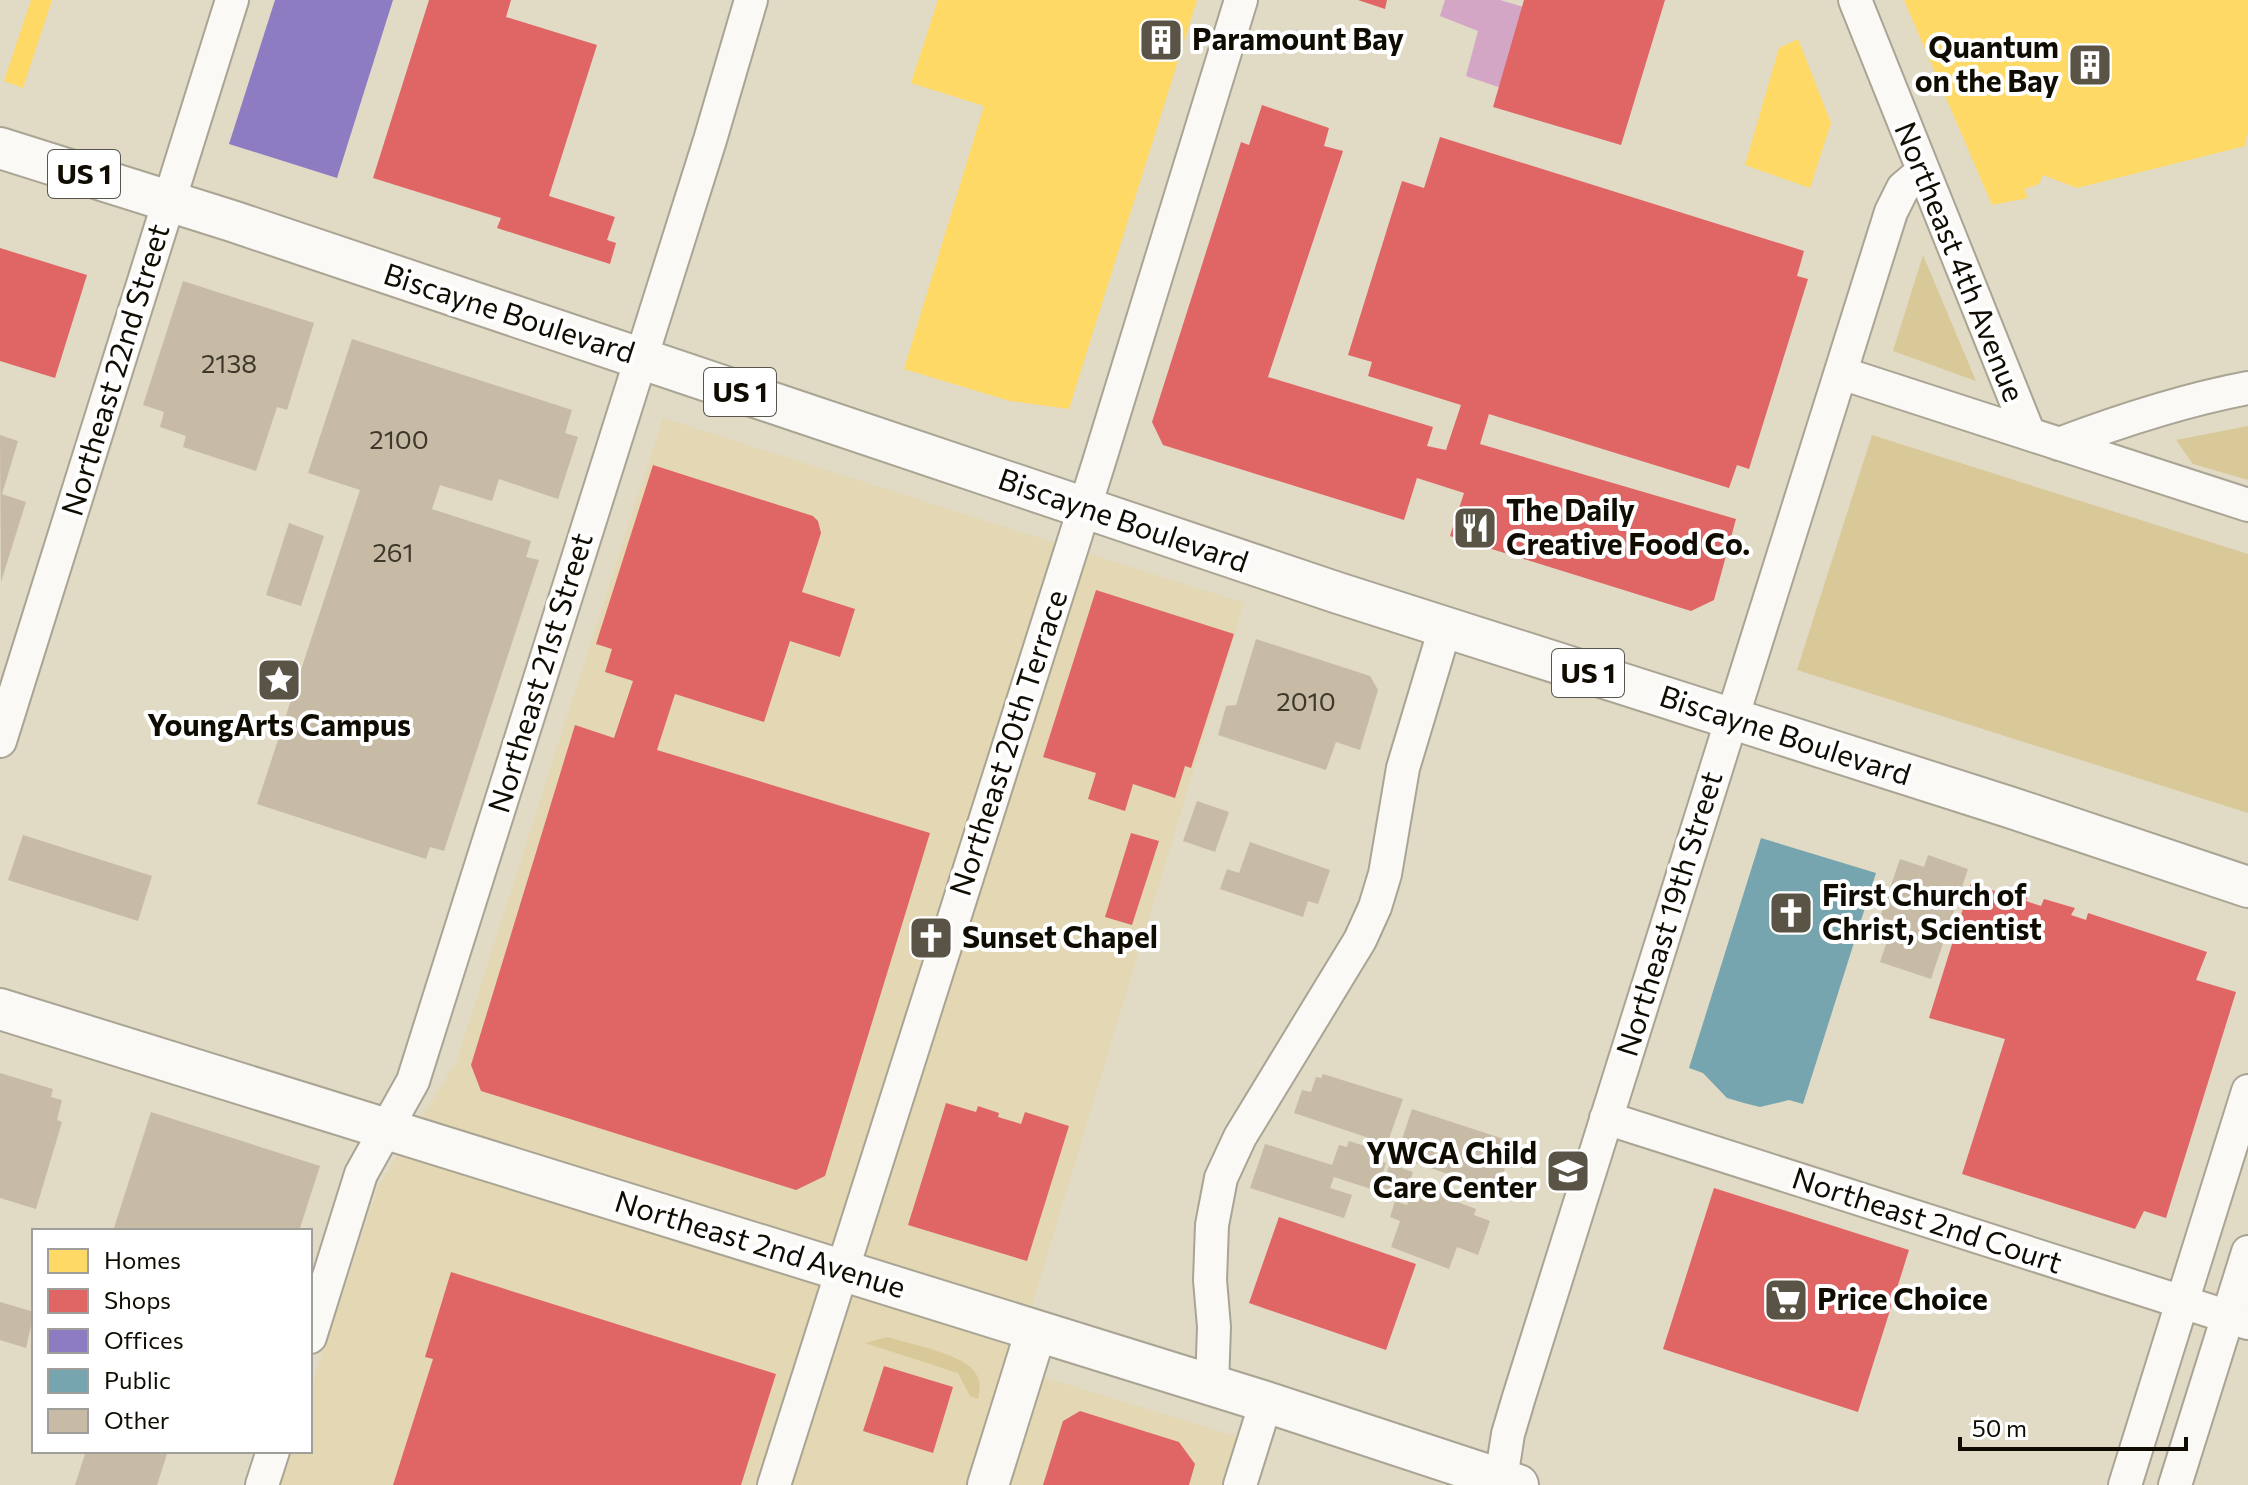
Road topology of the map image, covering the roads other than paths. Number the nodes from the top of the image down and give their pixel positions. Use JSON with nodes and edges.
{"nodes":[{"id":1,"x":232,"y":0,"type":"edge"},
{"id":2,"x":751,"y":0,"type":"edge"},
{"id":3,"x":1241,"y":0,"type":"edge"},
{"id":4,"x":1855,"y":0,"type":"edge"},
{"id":5,"x":0,"y":148,"type":"edge"},
{"id":6,"x":1922,"y":172,"type":"junction"},
{"id":7,"x":168,"y":201,"type":"junction"},
{"id":8,"x":640,"y":358,"type":"junction"},
{"id":9,"x":1841,"y":373,"type":"junction"},
{"id":10,"x":2248,"y":388,"type":"edge"},
{"id":11,"x":2029,"y":434,"type":"junction"},
{"id":12,"x":2059,"y":444,"type":"junction"},
{"id":13,"x":2248,"y":505,"type":"edge"},
{"id":14,"x":1085,"y":507,"type":"junction"},
{"id":15,"x":1445,"y":628,"type":"junction"},
{"id":16,"x":1731,"y":719,"type":"junction"},
{"id":17,"x":0,"y":741,"type":"edge"},
{"id":18,"x":2248,"y":887,"type":"edge"},
{"id":19,"x":0,"y":1009,"type":"edge"},
{"id":20,"x":2248,"y":1091,"type":"edge"},
{"id":21,"x":1606,"y":1118,"type":"junction"},
{"id":22,"x":385,"y":1129,"type":"junction"},
{"id":23,"x":2248,"y":1252,"type":"edge"},
{"id":24,"x":842,"y":1270,"type":"junction"},
{"id":25,"x":2182,"y":1302,"type":"junction"},
{"id":26,"x":2238,"y":1320,"type":"edge"},
{"id":27,"x":312,"y":1331,"type":"edge"},
{"id":28,"x":1036,"y":1331,"type":"junction"},
{"id":29,"x":1212,"y":1386,"type":"junction"},
{"id":30,"x":1266,"y":1402,"type":"junction"},
{"id":31,"x":272,"y":1453,"type":"edge"},
{"id":32,"x":1507,"y":1483,"type":"edge"},
{"id":33,"x":262,"y":1485,"type":"edge"},
{"id":34,"x":774,"y":1485,"type":"edge"},
{"id":35,"x":988,"y":1485,"type":"edge"},
{"id":36,"x":1240,"y":1485,"type":"edge"},
{"id":37,"x":2125,"y":1485,"type":"edge"},
{"id":38,"x":2175,"y":1485,"type":"edge"}],
"edges":[{"from":1,"to":7,"type":"street","name":"Northeast 22nd Street"},
{"from":2,"to":8,"type":"street","name":"Northeast 21st Street"},
{"from":3,"to":14,"type":"street","name":"Northeast 20th Terrace"},
{"from":4,"to":6,"type":"street","name":"Northeast 4th Avenue"},
{"from":5,"to":7,"type":"main road","name":"Biscayne Boulevard","number":"US 1"},
{"from":6,"to":9,"type":"street","name":"Northeast 19th Street"},
{"from":6,"to":11,"type":"street","name":"Northeast 4th Avenue"},
{"from":7,"to":8,"type":"main road","name":"Biscayne Boulevard","number":"US 1"},
{"from":7,"to":17,"type":"street","name":"Northeast 22nd Street"},
{"from":8,"to":14,"type":"main road","name":"Biscayne Boulevard","number":"US 1"},
{"from":8,"to":22,"type":"street","name":"Northeast 21st Street"},
{"from":9,"to":11,"type":"street","name":"Northeast 4th Avenue"},
{"from":9,"to":16,"type":"street","name":"Northeast 19th Street"},
{"from":10,"to":12,"type":"street"},
{"from":11,"to":12,"type":"street","name":"Northeast 4th Avenue"},
{"from":12,"to":13,"type":"street","name":"Northeast 4th Avenue"},
{"from":14,"to":15,"type":"main road","name":"Biscayne Boulevard","number":"US 1"},
{"from":14,"to":24,"type":"street","name":"Northeast 20th Terrace"},
{"from":15,"to":16,"type":"main road","name":"Biscayne Boulevard","number":"US 1"},
{"from":15,"to":29,"type":"street"},
{"from":16,"to":18,"type":"main road","name":"Biscayne Boulevard","number":"US 1"},
{"from":16,"to":21,"type":"street","name":"Northeast 19th Street"},
{"from":19,"to":22,"type":"main road","name":"Northeast 2nd Avenue"},
{"from":20,"to":25,"type":"street"},
{"from":21,"to":25,"type":"street","name":"Northeast 2nd Court"},
{"from":21,"to":32,"type":"street","name":"Northeast 19th Street"},
{"from":22,"to":24,"type":"main road","name":"Northeast 2nd Avenue"},
{"from":22,"to":27,"type":"street","name":"Northeast 21st Street"},
{"from":23,"to":26,"type":"street"},
{"from":24,"to":28,"type":"main road","name":"Northeast 2nd Avenue"},
{"from":24,"to":34,"type":"street","name":"Northeast 20th Terrace"},
{"from":25,"to":26,"type":"street","name":"Northeast 2nd Court"},
{"from":25,"to":37,"type":"street"},
{"from":26,"to":38,"type":"street"},
{"from":28,"to":29,"type":"main road","name":"Northeast 2nd Avenue"},
{"from":28,"to":35,"type":"main road"},
{"from":29,"to":30,"type":"main road","name":"Northeast 2nd Avenue"},
{"from":30,"to":32,"type":"main road","name":"Northeast 2nd Avenue"},
{"from":30,"to":36,"type":"street"},
{"from":31,"to":33,"type":"street"}]}
